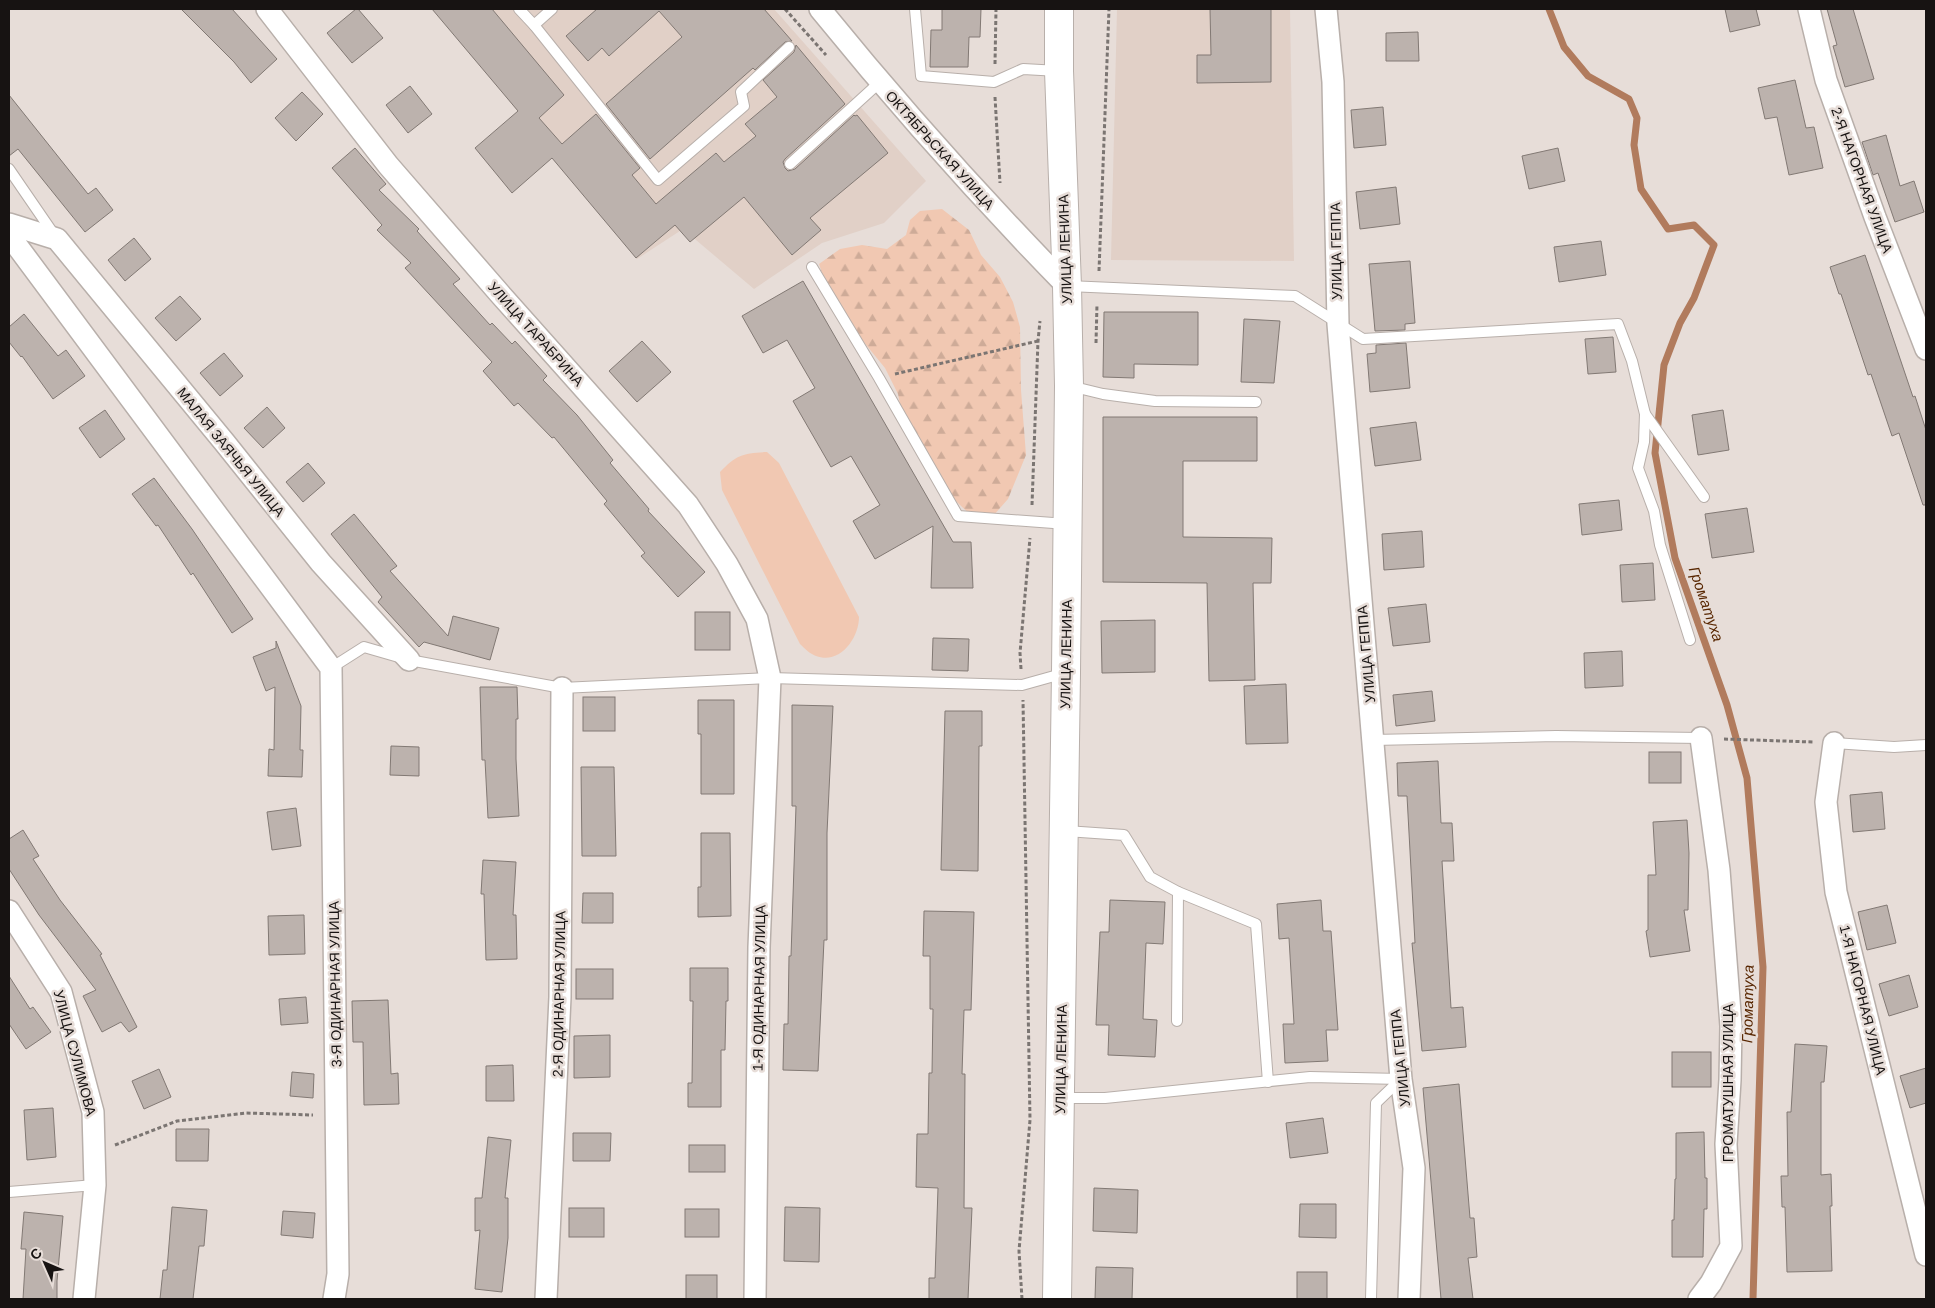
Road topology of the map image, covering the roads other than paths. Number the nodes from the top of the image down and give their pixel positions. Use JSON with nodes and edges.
{"nodes":[{"id":1,"x":267,"y":9,"type":"edge"},
{"id":2,"x":519,"y":9,"type":"edge"},
{"id":3,"x":552,"y":9,"type":"edge"},
{"id":4,"x":820,"y":9,"type":"edge"},
{"id":5,"x":915,"y":9,"type":"edge"},
{"id":6,"x":1059,"y":9,"type":"edge"},
{"id":7,"x":1326,"y":9,"type":"edge"},
{"id":8,"x":1809,"y":9,"type":"edge"},
{"id":9,"x":534,"y":25,"type":"junction"},
{"id":10,"x":789,"y":47,"type":"dead end"},
{"id":11,"x":1059,"y":71,"type":"junction"},
{"id":12,"x":880,"y":82,"type":"junction"},
{"id":13,"x":790,"y":164,"type":"dead end"},
{"id":14,"x":9,"y":169,"type":"edge"},
{"id":15,"x":9,"y":224,"type":"edge"},
{"id":16,"x":9,"y":235,"type":"edge"},
{"id":17,"x":57,"y":240,"type":"junction"},
{"id":18,"x":812,"y":266,"type":"dead end"},
{"id":19,"x":1067,"y":286,"type":"junction"},
{"id":20,"x":1338,"y":324,"type":"junction"},
{"id":21,"x":1926,"y":349,"type":"edge"},
{"id":22,"x":1069,"y":386,"type":"junction"},
{"id":23,"x":1256,"y":402,"type":"dead end"},
{"id":24,"x":1645,"y":414,"type":"junction"},
{"id":25,"x":1704,"y":497,"type":"dead end"},
{"id":26,"x":1068,"y":524,"type":"junction"},
{"id":27,"x":1690,"y":640,"type":"dead end"},
{"id":28,"x":409,"y":660,"type":"junction"},
{"id":29,"x":331,"y":668,"type":"junction"},
{"id":30,"x":1066,"y":673,"type":"junction"},
{"id":31,"x":770,"y":678,"type":"junction"},
{"id":32,"x":562,"y":688,"type":"junction"},
{"id":33,"x":1701,"y":738,"type":"joint"},
{"id":34,"x":1373,"y":740,"type":"junction"},
{"id":35,"x":1834,"y":743,"type":"joint"},
{"id":36,"x":1926,"y":744,"type":"edge"},
{"id":37,"x":1064,"y":831,"type":"junction"},
{"id":38,"x":1178,"y":892,"type":"junction"},
{"id":39,"x":9,"y":911,"type":"edge"},
{"id":40,"x":1177,"y":1021,"type":"dead end"},
{"id":41,"x":1401,"y":1079,"type":"junction"},
{"id":42,"x":1268,"y":1082,"type":"junction"},
{"id":43,"x":1060,"y":1098,"type":"junction"},
{"id":44,"x":95,"y":1185,"type":"junction"},
{"id":45,"x":9,"y":1192,"type":"edge"},
{"id":46,"x":1926,"y":1254,"type":"edge"},
{"id":47,"x":84,"y":1299,"type":"edge"},
{"id":48,"x":334,"y":1299,"type":"edge"},
{"id":49,"x":546,"y":1299,"type":"edge"},
{"id":50,"x":754,"y":1299,"type":"edge"},
{"id":51,"x":1057,"y":1299,"type":"edge"},
{"id":52,"x":1371,"y":1299,"type":"edge"},
{"id":53,"x":1409,"y":1299,"type":"edge"},
{"id":54,"x":1698,"y":1299,"type":"edge"}],
"edges":[{"from":1,"to":31,"type":"street","name":"УЛИЦА ТАРАБРИНА"},
{"from":2,"to":9,"type":"lane"},
{"from":3,"to":9,"type":"lane"},
{"from":4,"to":12,"type":"street","name":"ОКТЯБРЬСКАЯ УЛИЦА"},
{"from":5,"to":11,"type":"lane"},
{"from":6,"to":11,"type":"main road","name":"УЛИЦА ЛЕНИНА"},
{"from":7,"to":20,"type":"street","name":"УЛИЦА ГЕППА"},
{"from":8,"to":21,"type":"street","name":"2-Я НАГОРНАЯ УЛИЦА"},
{"from":9,"to":10,"type":"lane"},
{"from":11,"to":19,"type":"main road","name":"УЛИЦА ЛЕНИНА"},
{"from":12,"to":13,"type":"lane"},
{"from":12,"to":19,"type":"street","name":"ОКТЯБРЬСКАЯ УЛИЦА"},
{"from":14,"to":17,"type":"lane","name":"МАЛАЯ ЗАЯЧЬЯ УЛИЦА"},
{"from":15,"to":17,"type":"street"},
{"from":16,"to":29,"type":"street"},
{"from":17,"to":28,"type":"street","name":"МАЛАЯ ЗАЯЧЬЯ УЛИЦА"},
{"from":18,"to":26,"type":"lane"},
{"from":19,"to":20,"type":"lane"},
{"from":19,"to":22,"type":"main road","name":"УЛИЦА ЛЕНИНА"},
{"from":20,"to":24,"type":"lane"},
{"from":20,"to":34,"type":"street","name":"УЛИЦА ГЕППА"},
{"from":22,"to":23,"type":"lane"},
{"from":22,"to":26,"type":"main road","name":"УЛИЦА ЛЕНИНА"},
{"from":24,"to":25,"type":"lane"},
{"from":24,"to":27,"type":"lane"},
{"from":26,"to":30,"type":"main road","name":"УЛИЦА ЛЕНИНА"},
{"from":28,"to":29,"type":"lane"},
{"from":28,"to":32,"type":"lane"},
{"from":29,"to":48,"type":"street","name":"3-Я ОДИНАРНАЯ УЛИЦА"},
{"from":30,"to":31,"type":"lane"},
{"from":30,"to":37,"type":"main road","name":"УЛИЦА ЛЕНИНА"},
{"from":31,"to":32,"type":"lane"},
{"from":31,"to":50,"type":"street","name":"1-Я ОДИНАРНАЯ УЛИЦА"},
{"from":32,"to":49,"type":"street","name":"2-Я ОДИНАРНАЯ УЛИЦА"},
{"from":33,"to":34,"type":"lane"},
{"from":33,"to":54,"type":"street","name":"ГРОМАТУШНАЯ УЛИЦА"},
{"from":34,"to":41,"type":"street","name":"УЛИЦА ГЕППА"},
{"from":35,"to":36,"type":"lane"},
{"from":35,"to":46,"type":"street","name":"1-Я НАГОРНАЯ УЛИЦА"},
{"from":37,"to":38,"type":"lane"},
{"from":37,"to":43,"type":"main road","name":"УЛИЦА ЛЕНИНА"},
{"from":38,"to":40,"type":"lane"},
{"from":38,"to":42,"type":"lane"},
{"from":39,"to":44,"type":"street","name":"УЛИЦА СУЛИМОВА"},
{"from":41,"to":42,"type":"lane"},
{"from":41,"to":52,"type":"lane"},
{"from":41,"to":53,"type":"street","name":"УЛИЦА ГЕППА"},
{"from":42,"to":43,"type":"lane"},
{"from":43,"to":51,"type":"main road","name":"УЛИЦА ЛЕНИНА"},
{"from":44,"to":45,"type":"lane"},
{"from":44,"to":47,"type":"street","name":"УЛИЦА СУЛИМОВА"}]}
